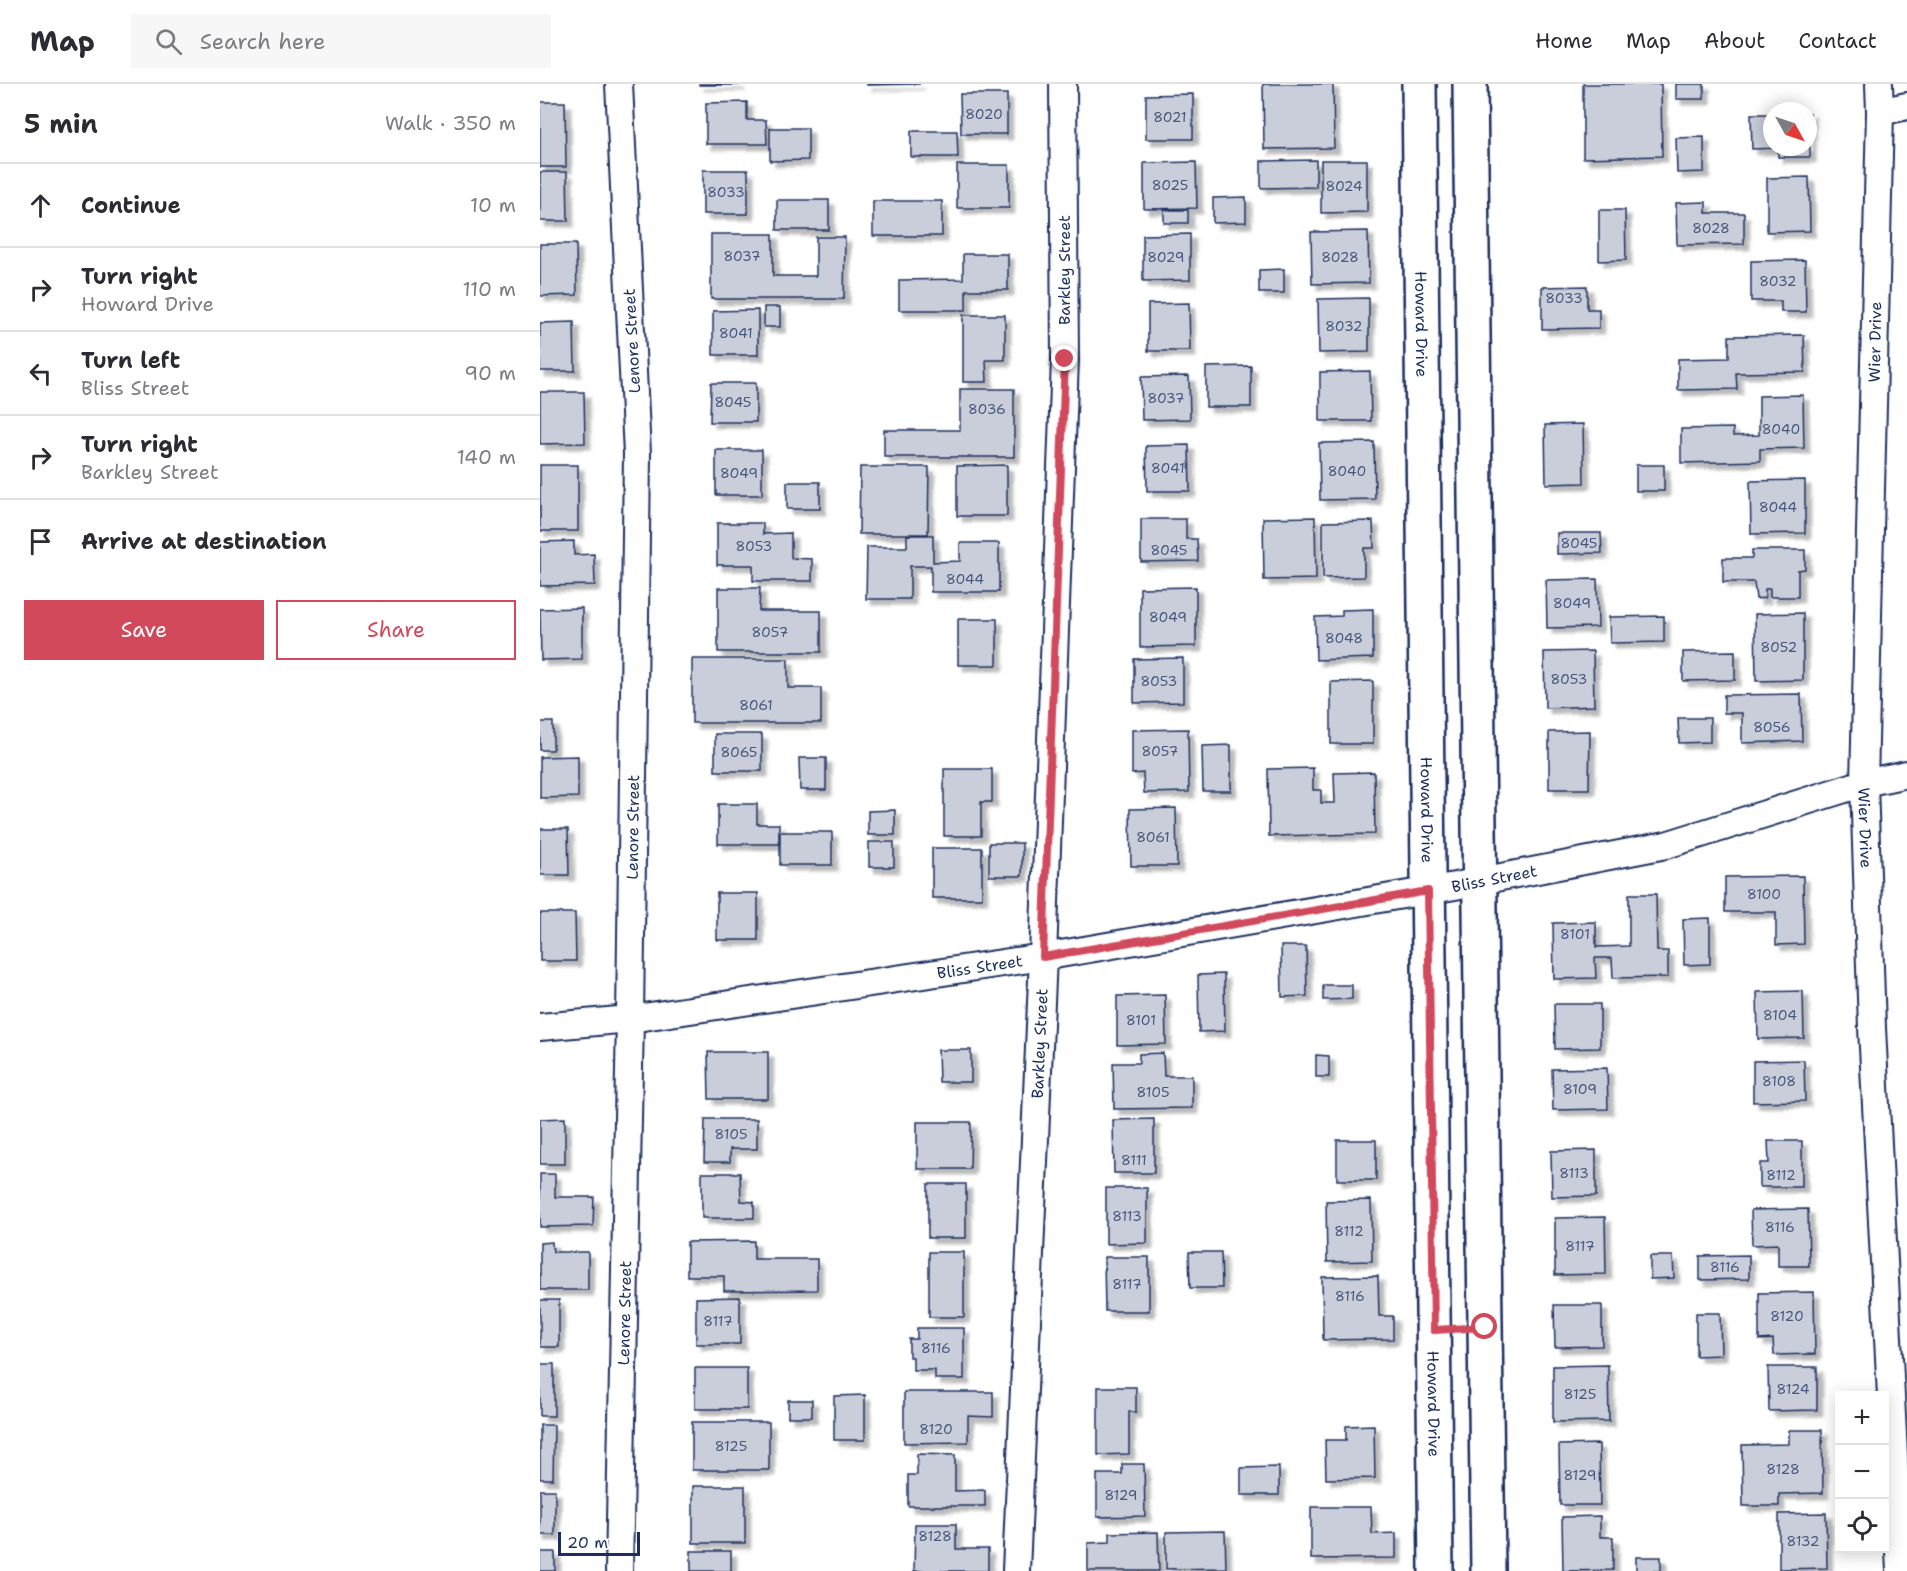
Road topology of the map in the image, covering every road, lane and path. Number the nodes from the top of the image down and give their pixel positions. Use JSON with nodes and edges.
{"nodes":[{"id":1,"x":619,"y":84,"type":"edge"},
{"id":2,"x":1063,"y":84,"type":"edge"},
{"id":3,"x":1419,"y":84,"type":"edge"},
{"id":4,"x":1470,"y":84,"type":"edge"},
{"id":5,"x":1879,"y":84,"type":"edge"},
{"id":6,"x":1907,"y":106,"type":"edge"},
{"id":7,"x":1880,"y":112,"type":"junction"},
{"id":8,"x":1421,"y":266,"type":"junction"},
{"id":9,"x":1473,"y":266,"type":"junction"},
{"id":10,"x":1425,"y":557,"type":"junction"},
{"id":11,"x":1476,"y":559,"type":"junction"},
{"id":12,"x":1907,"y":774,"type":"edge"},
{"id":13,"x":1864,"y":783,"type":"junction"},
{"id":14,"x":1480,"y":882,"type":"junction"},
{"id":15,"x":1428,"y":891,"type":"junction"},
{"id":16,"x":1043,"y":957,"type":"junction"},
{"id":17,"x":630,"y":1019,"type":"junction"},
{"id":18,"x":540,"y":1027,"type":"edge"},
{"id":19,"x":1485,"y":1327,"type":"junction"},
{"id":20,"x":1434,"y":1330,"type":"junction"},
{"id":21,"x":619,"y":1571,"type":"edge"},
{"id":22,"x":1016,"y":1571,"type":"edge"},
{"id":23,"x":1436,"y":1571,"type":"edge"},
{"id":24,"x":1488,"y":1571,"type":"edge"},
{"id":25,"x":1900,"y":1571,"type":"edge"}],
"edges":[{"from":1,"to":17,"type":"street","name":"Lenore Street"},
{"from":2,"to":16,"type":"street","name":"Barkley Street"},
{"from":3,"to":8,"type":"main road","name":"Howard Drive"},
{"from":4,"to":9,"type":"main road"},
{"from":5,"to":7,"type":"street","name":"Wier Drive"},
{"from":6,"to":7,"type":"street"},
{"from":7,"to":13,"type":"street","name":"Wier Drive"},
{"from":8,"to":9,"type":"main road"},
{"from":8,"to":10,"type":"main road","name":"Howard Drive"},
{"from":9,"to":11,"type":"main road"},
{"from":10,"to":11,"type":"main road"},
{"from":10,"to":15,"type":"main road","name":"Howard Drive"},
{"from":11,"to":14,"type":"main road"},
{"from":12,"to":13,"type":"street","name":"Bliss Street"},
{"from":13,"to":14,"type":"street","name":"Bliss Street"},
{"from":13,"to":25,"type":"street","name":"Wier Drive"},
{"from":14,"to":15,"type":"street","name":"Bliss Street"},
{"from":14,"to":19,"type":"main road"},
{"from":15,"to":16,"type":"street","name":"Bliss Street"},
{"from":15,"to":20,"type":"main road","name":"Howard Drive"},
{"from":16,"to":17,"type":"street","name":"Bliss Street"},
{"from":16,"to":22,"type":"street","name":"Barkley Street"},
{"from":17,"to":18,"type":"street","name":"Bliss Street"},
{"from":17,"to":21,"type":"street","name":"Lenore Street"},
{"from":19,"to":20,"type":"main road"},
{"from":19,"to":24,"type":"main road"},
{"from":20,"to":23,"type":"main road","name":"Howard Drive"}]}
